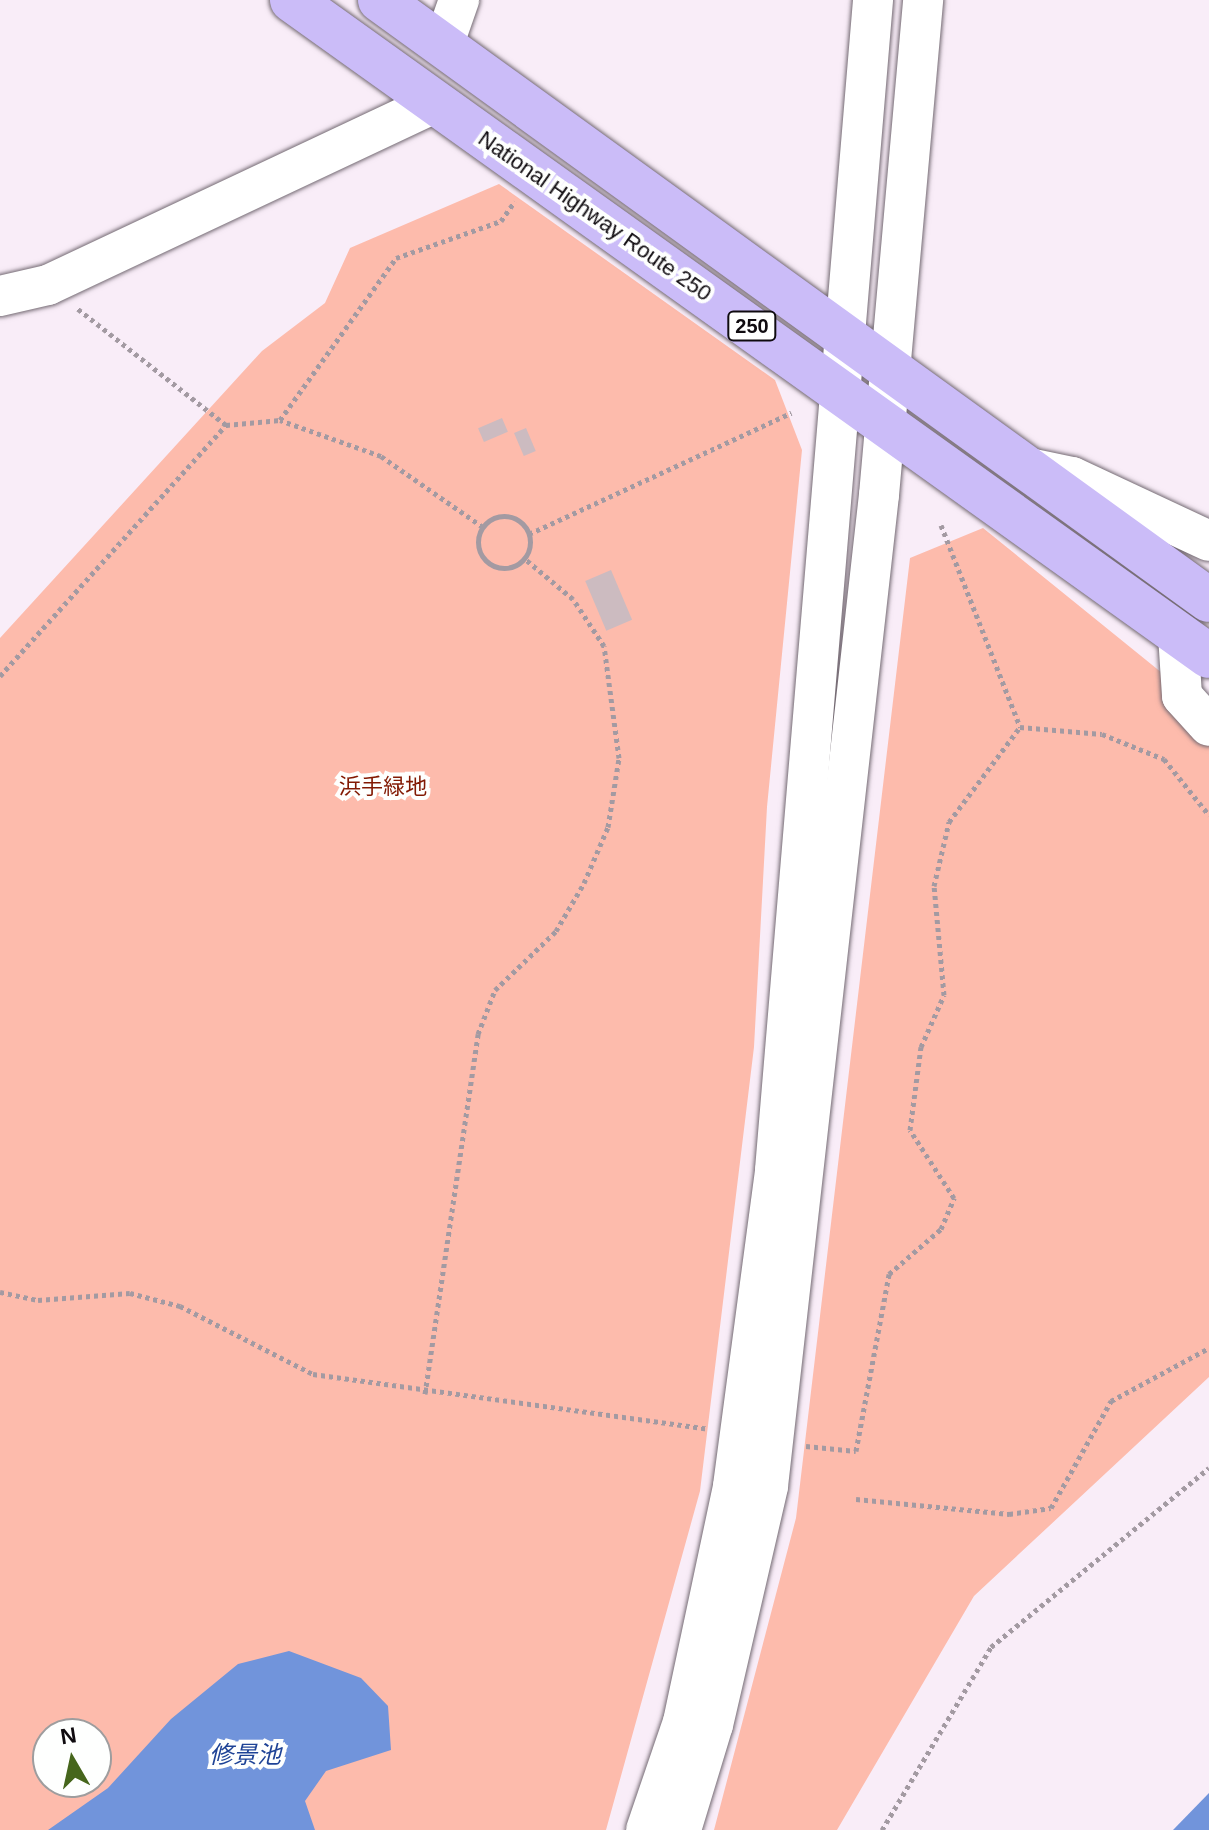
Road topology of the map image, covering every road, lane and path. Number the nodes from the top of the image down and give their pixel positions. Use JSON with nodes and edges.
{"nodes":[{"id":1,"x":292,"y":0,"type":"edge"},
{"id":2,"x":380,"y":0,"type":"edge"},
{"id":3,"x":459,"y":0,"type":"edge"},
{"id":4,"x":873,"y":0,"type":"edge"},
{"id":5,"x":923,"y":0,"type":"edge"},
{"id":6,"x":443,"y":46,"type":"junction"},
{"id":7,"x":435,"y":103,"type":"junction"},
{"id":8,"x":519,"y":194,"type":"dead end"},
{"id":9,"x":48,"y":285,"type":"junction"},
{"id":10,"x":0,"y":296,"type":"edge"},
{"id":11,"x":848,"y":339,"type":"junction"},
{"id":12,"x":890,"y":372,"type":"junction"},
{"id":13,"x":840,"y":386,"type":"junction"},
{"id":14,"x":791,"y":413,"type":"dead end"},
{"id":15,"x":886,"y":419,"type":"junction"},
{"id":16,"x":280,"y":420,"type":"junction"},
{"id":17,"x":226,"y":425,"type":"junction"},
{"id":18,"x":1026,"y":468,"type":"junction"},
{"id":19,"x":941,"y":525,"type":"dead end"},
{"id":20,"x":483,"y":527,"type":"junction"},
{"id":21,"x":529,"y":534,"type":"junction"},
{"id":22,"x":1209,"y":541,"type":"edge"},
{"id":23,"x":524,"y":558,"type":"junction"},
{"id":24,"x":1209,"y":600,"type":"edge"},
{"id":25,"x":1193,"y":646,"type":"edge"},
{"id":26,"x":0,"y":676,"type":"edge"},
{"id":27,"x":1209,"y":726,"type":"edge"},
{"id":28,"x":1020,"y":727,"type":"junction"},
{"id":29,"x":1209,"y":815,"type":"edge"},
{"id":30,"x":0,"y":1292,"type":"edge"},
{"id":31,"x":1209,"y":1348,"type":"edge"},
{"id":32,"x":425,"y":1394,"type":"junction"},
{"id":33,"x":756,"y":1442,"type":"junction"},
{"id":34,"x":1209,"y":1468,"type":"edge"},
{"id":35,"x":856,"y":1499,"type":"dead end"},
{"id":36,"x":646,"y":1830,"type":"edge"},
{"id":37,"x":681,"y":1830,"type":"edge"},
{"id":38,"x":882,"y":1830,"type":"edge"}],
"edges":[{"from":1,"to":7,"type":"highway","name":"National Highway Route 250","number":"250"},
{"from":2,"to":6,"type":"highway","name":"National Highway Route 250","number":"250"},
{"from":3,"to":6,"type":"street"},
{"from":4,"to":11,"type":"street"},
{"from":5,"to":12,"type":"street"},
{"from":6,"to":11,"type":"highway","name":"National Highway Route 250","number":"250"},
{"from":7,"to":9,"type":"street"},
{"from":7,"to":13,"type":"highway","name":"National Highway Route 250","number":"250"},
{"from":8,"to":16,"type":"path"},
{"from":9,"to":10,"type":"street"},
{"from":9,"to":17,"type":"path"},
{"from":11,"to":12,"type":"highway","name":"National Highway Route 250","number":"250"},
{"from":11,"to":13,"type":"street"},
{"from":12,"to":15,"type":"street"},
{"from":12,"to":18,"type":"highway","name":"National Highway Route 250","number":"250"},
{"from":13,"to":15,"type":"highway","name":"National Highway Route 250","number":"250"},
{"from":13,"to":33,"type":"street"},
{"from":14,"to":21,"type":"path"},
{"from":15,"to":25,"type":"highway","name":"National Highway Route 250","number":"250"},
{"from":15,"to":33,"type":"street"},
{"from":16,"to":17,"type":"path"},
{"from":16,"to":20,"type":"path"},
{"from":17,"to":26,"type":"path"},
{"from":18,"to":22,"type":"street"},
{"from":18,"to":24,"type":"highway","name":"National Highway Route 250","number":"250"},
{"from":19,"to":28,"type":"path"},
{"from":20,"to":21,"type":"path"},
{"from":20,"to":23,"type":"path"},
{"from":21,"to":23,"type":"path"},
{"from":23,"to":32,"type":"path"},
{"from":25,"to":27,"type":"street"},
{"from":28,"to":29,"type":"path"},
{"from":28,"to":33,"type":"path"},
{"from":30,"to":32,"type":"path"},
{"from":31,"to":35,"type":"path"},
{"from":32,"to":33,"type":"path"},
{"from":33,"to":36,"type":"street"},
{"from":33,"to":37,"type":"street"},
{"from":34,"to":38,"type":"path"}]}
